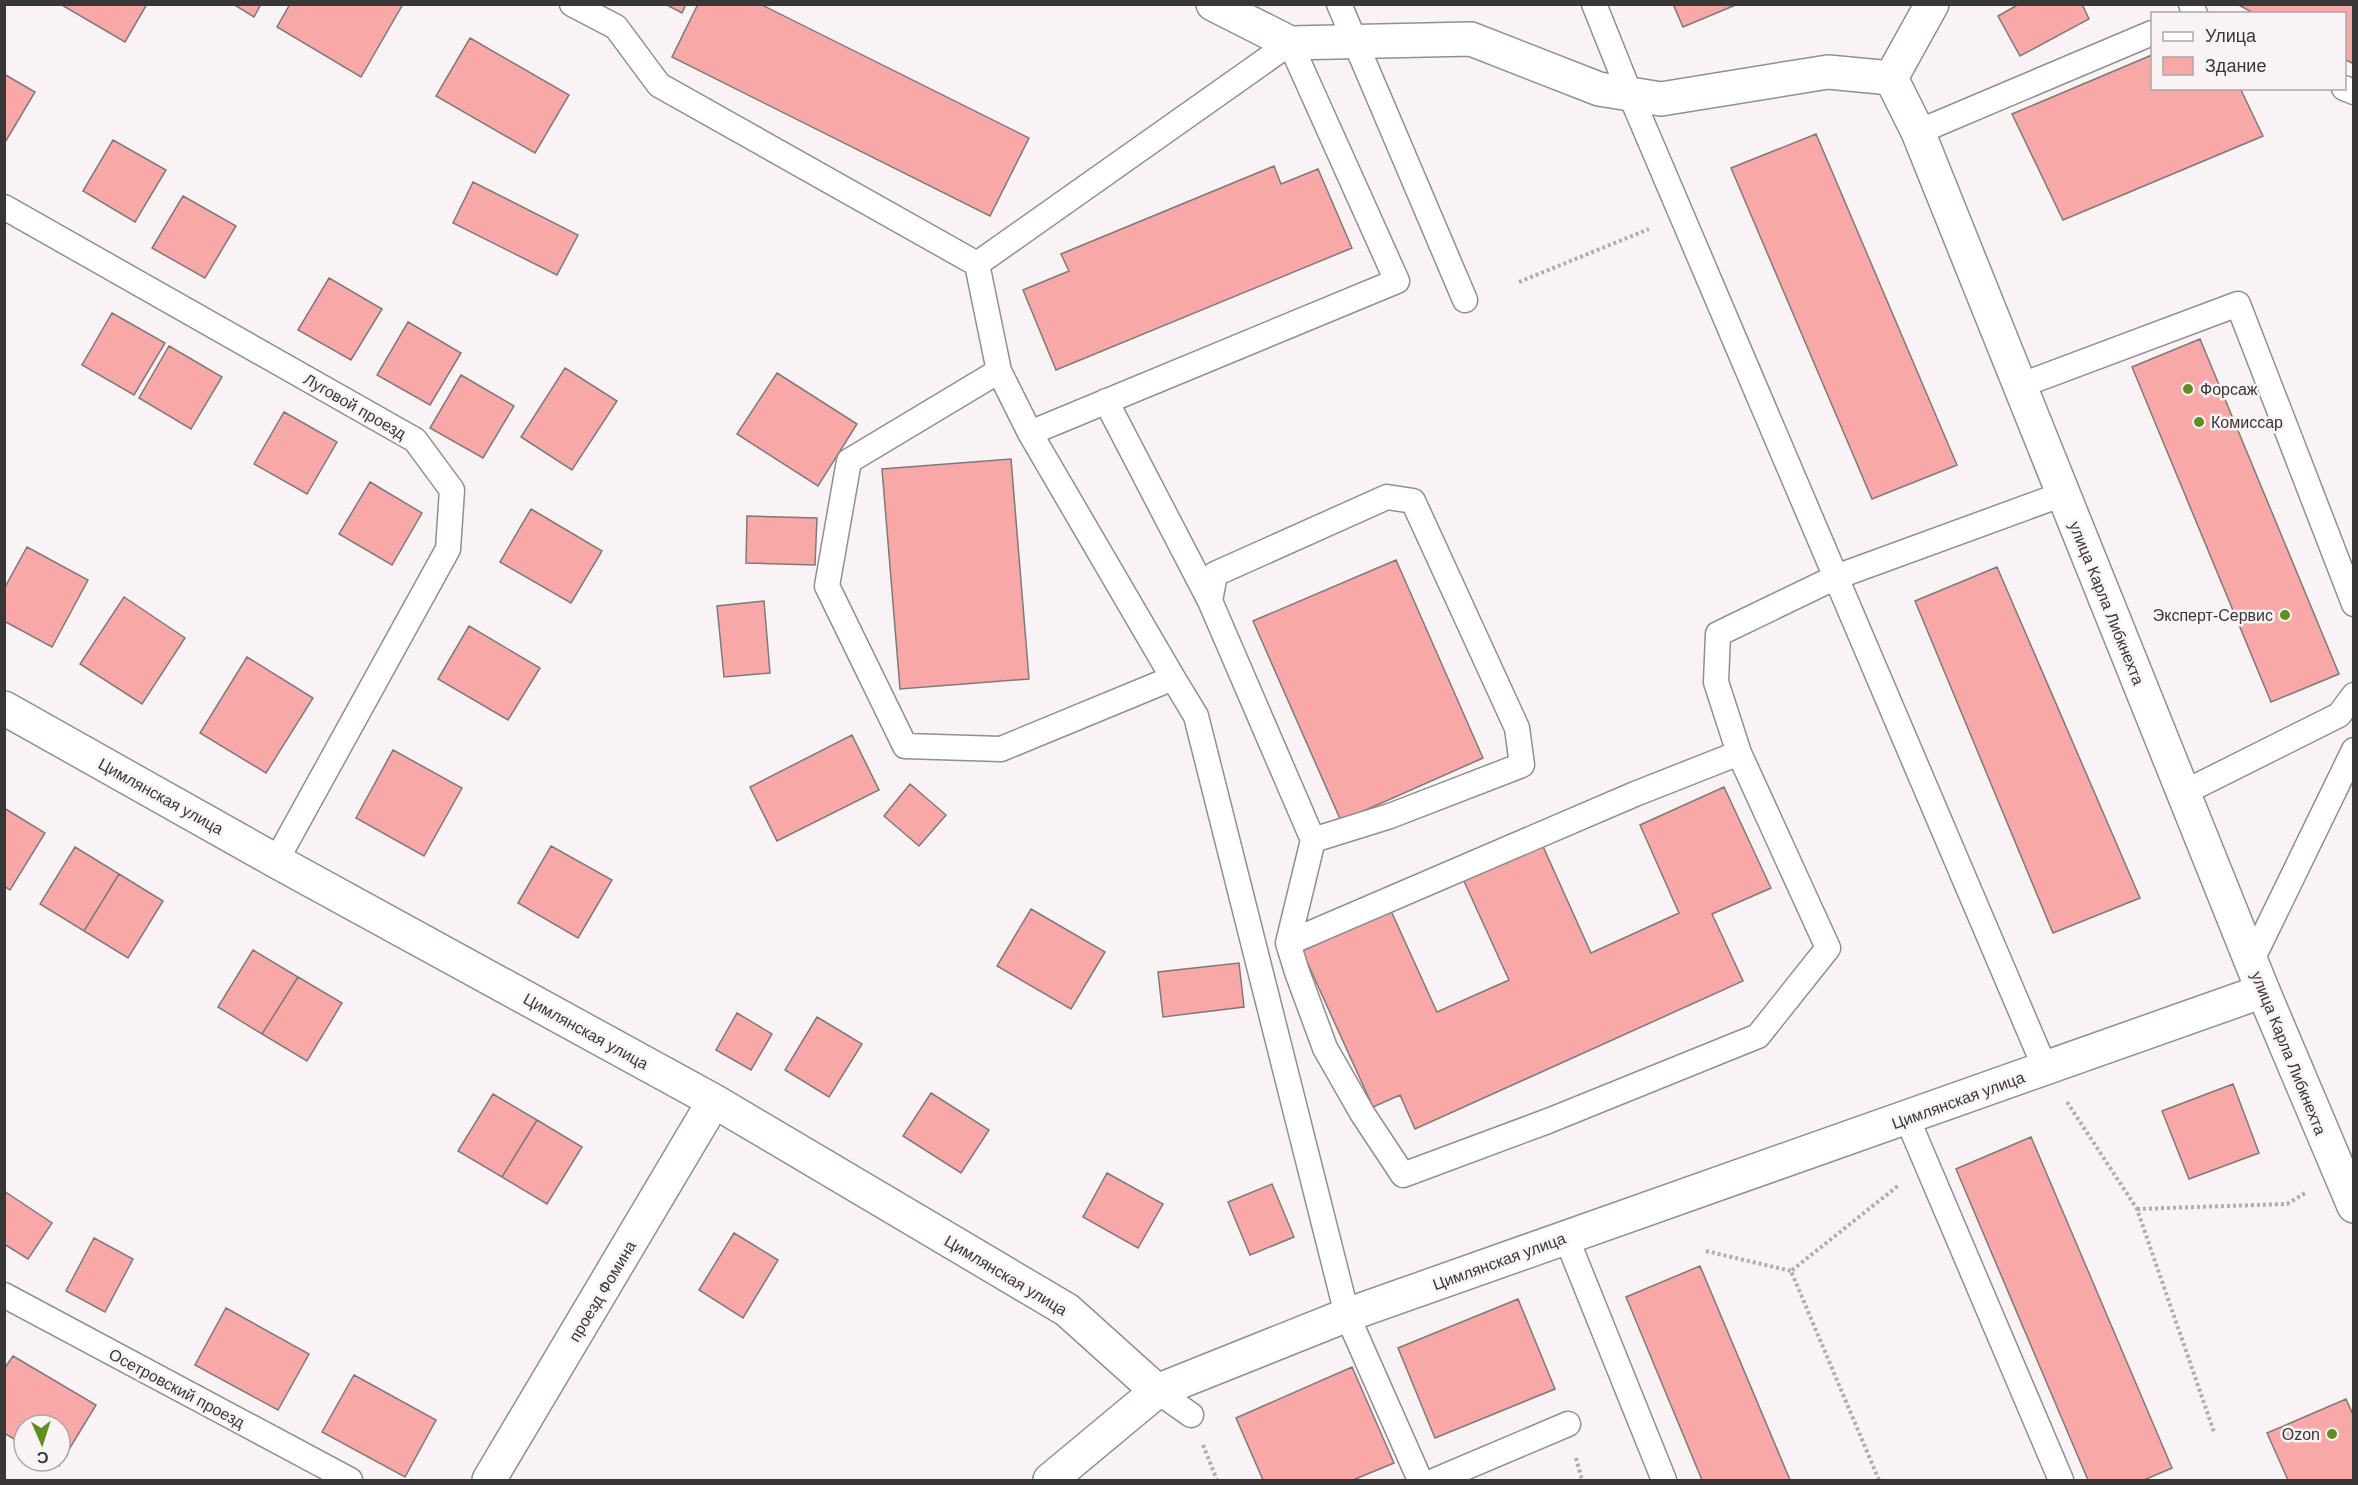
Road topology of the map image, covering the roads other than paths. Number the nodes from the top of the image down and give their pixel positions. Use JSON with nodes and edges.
{"nodes":[{"id":1,"x":572,"y":4,"type":"edge"},
{"id":2,"x":1213,"y":4,"type":"edge"},
{"id":3,"x":1339,"y":4,"type":"edge"},
{"id":4,"x":1594,"y":4,"type":"edge"},
{"id":5,"x":1932,"y":4,"type":"edge"},
{"id":6,"x":2151,"y":33,"type":"edge"},
{"id":7,"x":1354,"y":42,"type":"junction"},
{"id":8,"x":1290,"y":43,"type":"junction"},
{"id":9,"x":1891,"y":78,"type":"junction"},
{"id":10,"x":1630,"y":94,"type":"junction"},
{"id":11,"x":1918,"y":132,"type":"junction"},
{"id":12,"x":4,"y":207,"type":"edge"},
{"id":13,"x":977,"y":264,"type":"junction"},
{"id":14,"x":1465,"y":300,"type":"dead end"},
{"id":15,"x":999,"y":371,"type":"junction"},
{"id":16,"x":2019,"y":386,"type":"junction"},
{"id":17,"x":1106,"y":401,"type":"junction"},
{"id":18,"x":1030,"y":433,"type":"junction"},
{"id":19,"x":2063,"y":494,"type":"junction"},
{"id":20,"x":1836,"y":577,"type":"junction"},
{"id":21,"x":1210,"y":601,"type":"junction"},
{"id":22,"x":2354,"y":604,"type":"edge"},
{"id":23,"x":1173,"y":678,"type":"junction"},
{"id":24,"x":2354,"y":695,"type":"edge"},
{"id":25,"x":4,"y":708,"type":"edge"},
{"id":26,"x":2354,"y":750,"type":"edge"},
{"id":27,"x":1739,"y":753,"type":"junction"},
{"id":28,"x":2183,"y":793,"type":"junction"},
{"id":29,"x":1313,"y":840,"type":"junction"},
{"id":30,"x":276,"y":861,"type":"junction"},
{"id":31,"x":1288,"y":942,"type":"junction"},
{"id":32,"x":2257,"y":976,"type":"junction"},
{"id":33,"x":2045,"y":1068,"type":"junction"},
{"id":34,"x":714,"y":1101,"type":"junction"},
{"id":35,"x":1907,"y":1118,"type":"junction"},
{"id":36,"x":2354,"y":1206,"type":"edge"},
{"id":37,"x":1566,"y":1237,"type":"junction"},
{"id":38,"x":4,"y":1295,"type":"edge"},
{"id":39,"x":1347,"y":1315,"type":"junction"},
{"id":40,"x":1157,"y":1392,"type":"junction"},
{"id":41,"x":1191,"y":1415,"type":"dead end"},
{"id":42,"x":1568,"y":1424,"type":"dead end"},
{"id":43,"x":350,"y":1480,"type":"edge"},
{"id":44,"x":489,"y":1480,"type":"edge"},
{"id":45,"x":1050,"y":1480,"type":"edge"},
{"id":46,"x":1420,"y":1480,"type":"edge"},
{"id":47,"x":1436,"y":1480,"type":"edge"},
{"id":48,"x":1664,"y":1480,"type":"edge"},
{"id":49,"x":2061,"y":1480,"type":"edge"}],
"edges":[{"from":1,"to":13,"type":"lane"},
{"from":2,"to":8,"type":"street"},
{"from":3,"to":7,"type":"lane"},
{"from":4,"to":10,"type":"lane"},
{"from":5,"to":9,"type":"street"},
{"from":6,"to":11,"type":"lane"},
{"from":7,"to":8,"type":"street"},
{"from":7,"to":10,"type":"street"},
{"from":7,"to":14,"type":"lane"},
{"from":8,"to":13,"type":"lane"},
{"from":8,"to":17,"type":"lane"},
{"from":9,"to":10,"type":"street"},
{"from":9,"to":11,"type":"street","name":"улица Карла Либкнехта"},
{"from":10,"to":20,"type":"lane"},
{"from":11,"to":16,"type":"street","name":"улица Карла Либкнехта"},
{"from":12,"to":30,"type":"lane","name":"Луговой проезд"},
{"from":13,"to":15,"type":"lane"},
{"from":15,"to":18,"type":"lane"},
{"from":15,"to":23,"type":"lane"},
{"from":16,"to":19,"type":"street","name":"улица Карла Либкнехта"},
{"from":16,"to":22,"type":"lane"},
{"from":17,"to":18,"type":"lane"},
{"from":17,"to":21,"type":"lane"},
{"from":18,"to":23,"type":"lane"},
{"from":19,"to":20,"type":"lane"},
{"from":19,"to":28,"type":"street","name":"улица Карла Либкнехта"},
{"from":20,"to":27,"type":"lane"},
{"from":20,"to":33,"type":"lane"},
{"from":21,"to":29,"type":"lane"},
{"from":21,"to":29,"type":"lane"},
{"from":23,"to":39,"type":"lane"},
{"from":24,"to":28,"type":"lane"},
{"from":25,"to":30,"type":"street","name":"Цимлянская улица"},
{"from":26,"to":32,"type":"lane"},
{"from":27,"to":31,"type":"lane"},
{"from":27,"to":31,"type":"lane"},
{"from":28,"to":32,"type":"street","name":"улица Карла Либкнехта"},
{"from":29,"to":31,"type":"lane"},
{"from":30,"to":34,"type":"street","name":"Цимлянская улица"},
{"from":32,"to":33,"type":"street","name":"Цимлянская улица"},
{"from":32,"to":36,"type":"street","name":"улица Карла Либкнехта"},
{"from":33,"to":35,"type":"street","name":"Цимлянская улица"},
{"from":34,"to":40,"type":"street","name":"Цимлянская улица"},
{"from":34,"to":44,"type":"street","name":"проезд Фомина"},
{"from":35,"to":37,"type":"street","name":"Цимлянская улица"},
{"from":35,"to":49,"type":"lane"},
{"from":37,"to":39,"type":"street","name":"Цимлянская улица"},
{"from":37,"to":48,"type":"lane"},
{"from":38,"to":43,"type":"lane","name":"Осетровский проезд"},
{"from":39,"to":40,"type":"street","name":"Цимлянская улица"},
{"from":39,"to":46,"type":"lane"},
{"from":40,"to":41,"type":"lane"},
{"from":40,"to":45,"type":"street"},
{"from":42,"to":47,"type":"lane"}]}
